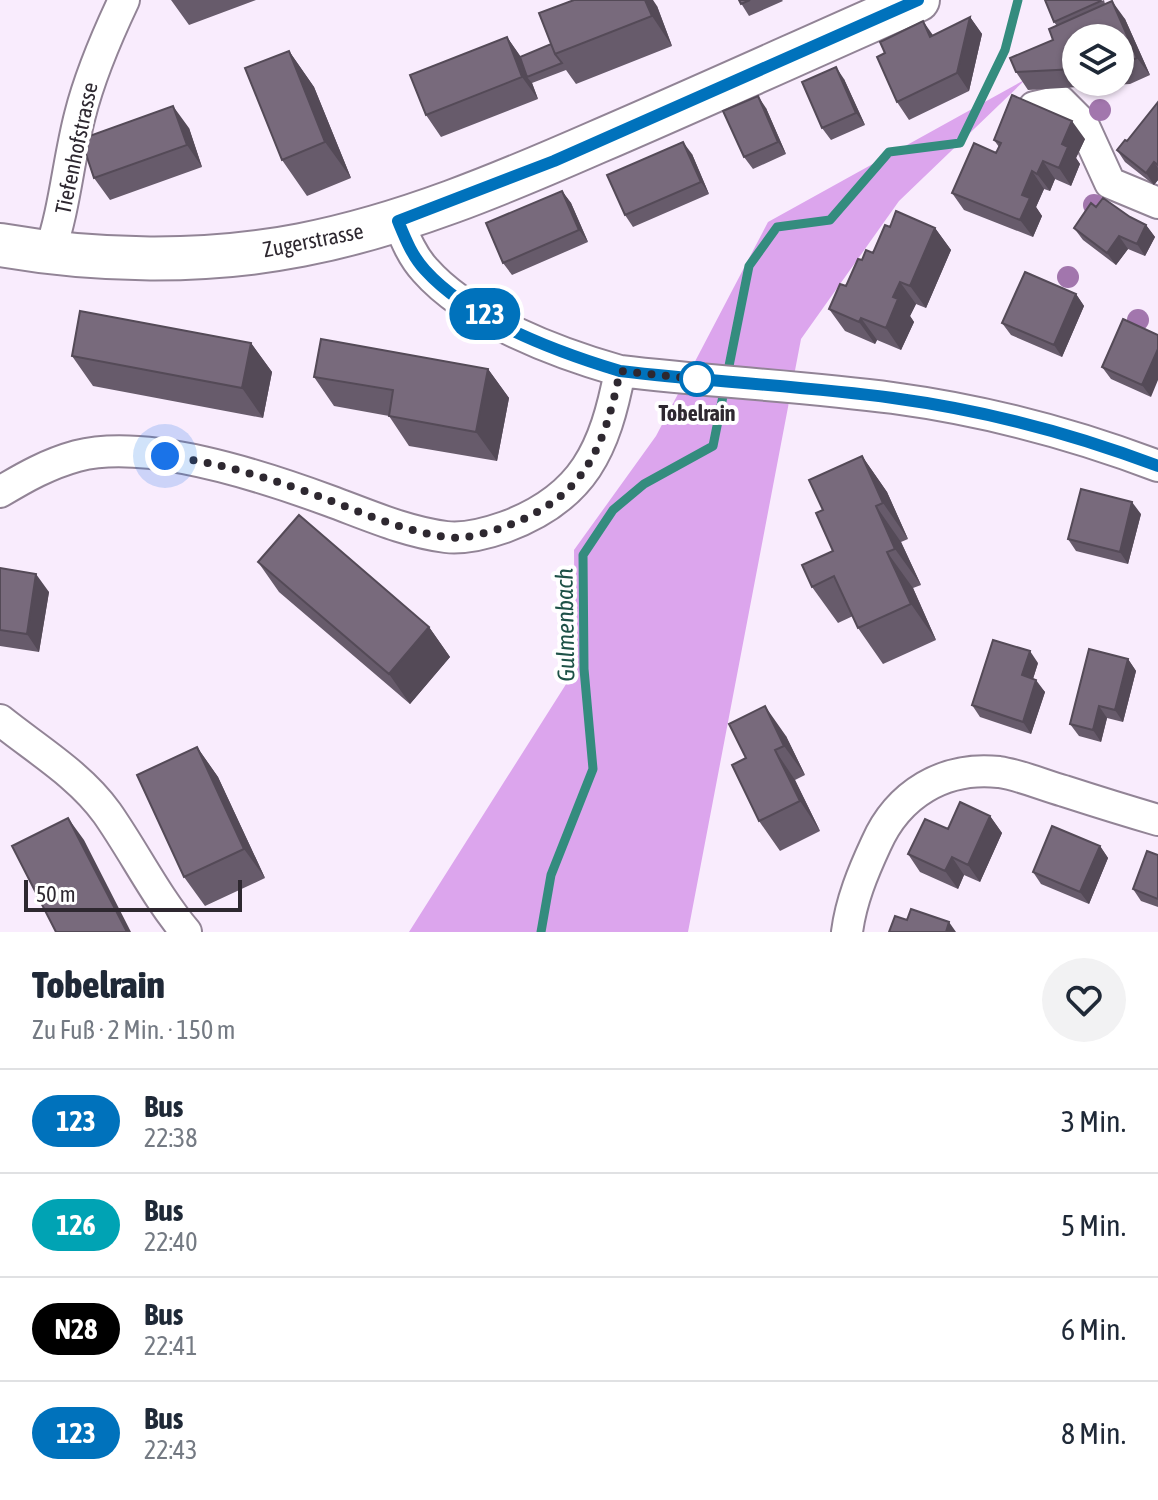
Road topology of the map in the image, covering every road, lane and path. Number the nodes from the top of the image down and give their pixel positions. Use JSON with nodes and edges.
{"nodes":[{"id":1,"x":124,"y":0,"type":"edge"},
{"id":2,"x":918,"y":0,"type":"edge"},
{"id":3,"x":1034,"y":107,"type":"edge"},
{"id":4,"x":1158,"y":203,"type":"edge"},
{"id":5,"x":398,"y":221,"type":"junction"},
{"id":6,"x":0,"y":245,"type":"edge"},
{"id":7,"x":49,"y":254,"type":"junction"},
{"id":8,"x":620,"y":371,"type":"junction"},
{"id":9,"x":1158,"y":466,"type":"edge"},
{"id":10,"x":0,"y":492,"type":"edge"},
{"id":11,"x":0,"y":720,"type":"edge"},
{"id":12,"x":1158,"y":820,"type":"edge"},
{"id":13,"x":186,"y":932,"type":"edge"},
{"id":14,"x":847,"y":932,"type":"edge"}],
"edges":[{"from":1,"to":7,"type":"street","name":"Tiefenhofstrasse"},
{"from":2,"to":5,"type":"main road","name":"Zugerstrasse"},
{"from":3,"to":4,"type":"street"},
{"from":5,"to":7,"type":"main road","name":"Zugerstrasse"},
{"from":5,"to":8,"type":"street"},
{"from":6,"to":7,"type":"main road","name":"Zugerstrasse"},
{"from":8,"to":9,"type":"street"},
{"from":8,"to":10,"type":"street"},
{"from":11,"to":13,"type":"street"},
{"from":12,"to":14,"type":"street"}]}
